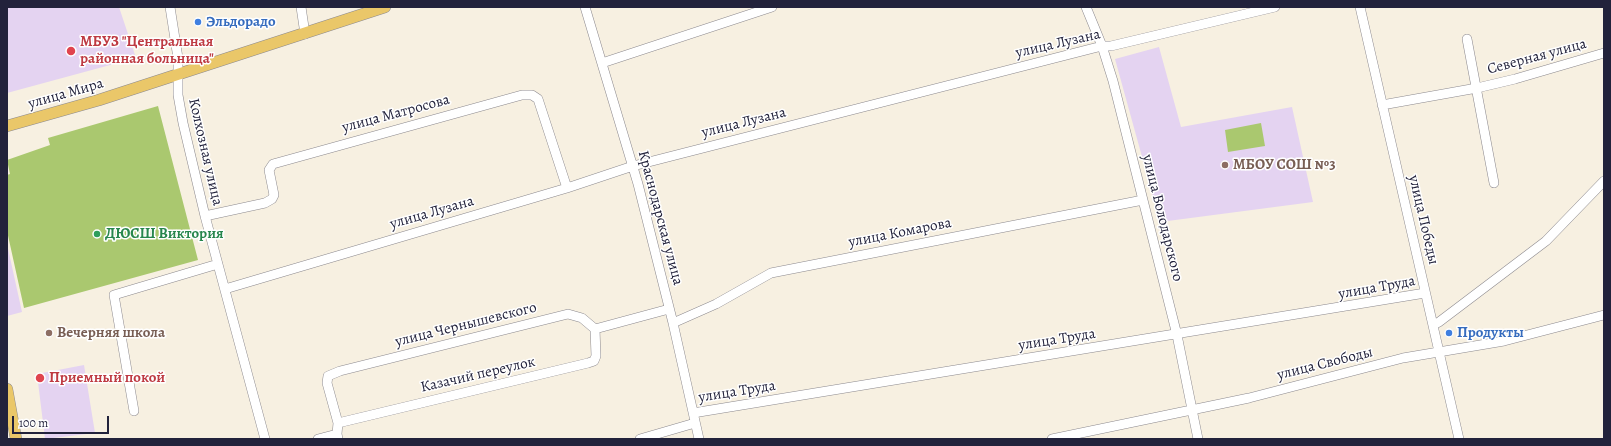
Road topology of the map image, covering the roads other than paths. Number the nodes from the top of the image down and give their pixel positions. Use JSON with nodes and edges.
{"nodes":[{"id":1,"x":170,"y":7,"type":"edge"},
{"id":2,"x":301,"y":7,"type":"edge"},
{"id":3,"x":385,"y":7,"type":"edge"},
{"id":4,"x":585,"y":7,"type":"edge"},
{"id":5,"x":772,"y":7,"type":"edge"},
{"id":6,"x":1086,"y":7,"type":"edge"},
{"id":7,"x":1275,"y":7,"type":"edge"},
{"id":8,"x":1360,"y":7,"type":"edge"},
{"id":9,"x":305,"y":34,"type":"junction"},
{"id":10,"x":1467,"y":39,"type":"dead end"},
{"id":11,"x":1102,"y":46,"type":"junction"},
{"id":12,"x":1604,"y":53,"type":"edge"},
{"id":13,"x":602,"y":63,"type":"junction"},
{"id":14,"x":177,"y":75,"type":"junction"},
{"id":15,"x":1477,"y":88,"type":"junction"},
{"id":16,"x":1382,"y":105,"type":"junction"},
{"id":17,"x":7,"y":126,"type":"edge"},
{"id":18,"x":633,"y":166,"type":"junction"},
{"id":19,"x":1604,"y":180,"type":"edge"},
{"id":20,"x":1494,"y":183,"type":"dead end"},
{"id":21,"x":567,"y":188,"type":"junction"},
{"id":22,"x":1143,"y":200,"type":"junction"},
{"id":23,"x":205,"y":216,"type":"junction"},
{"id":24,"x":218,"y":264,"type":"junction"},
{"id":25,"x":225,"y":289,"type":"junction"},
{"id":26,"x":1425,"y":293,"type":"junction"},
{"id":27,"x":669,"y":309,"type":"junction"},
{"id":28,"x":1604,"y":315,"type":"edge"},
{"id":29,"x":673,"y":323,"type":"junction"},
{"id":30,"x":1433,"y":325,"type":"junction"},
{"id":31,"x":596,"y":329,"type":"junction"},
{"id":32,"x":1177,"y":335,"type":"junction"},
{"id":33,"x":1440,"y":352,"type":"junction"},
{"id":34,"x":7,"y":389,"type":"edge"},
{"id":35,"x":134,"y":411,"type":"dead end"},
{"id":36,"x":1192,"y":411,"type":"junction"},
{"id":37,"x":693,"y":413,"type":"junction"},
{"id":38,"x":338,"y":423,"type":"junction"},
{"id":39,"x":695,"y":423,"type":"junction"},
{"id":40,"x":338,"y":436,"type":"edge"},
{"id":41,"x":16,"y":439,"type":"edge"},
{"id":42,"x":265,"y":439,"type":"edge"},
{"id":43,"x":318,"y":439,"type":"edge"},
{"id":44,"x":640,"y":439,"type":"edge"},
{"id":45,"x":698,"y":439,"type":"edge"},
{"id":46,"x":1052,"y":439,"type":"edge"},
{"id":47,"x":1198,"y":439,"type":"edge"},
{"id":48,"x":1459,"y":439,"type":"edge"}],
"edges":[{"from":1,"to":14,"type":"street","name":"Колхозная улица"},
{"from":2,"to":9,"type":"street"},
{"from":3,"to":9,"type":"main road","name":"улица Мира"},
{"from":4,"to":13,"type":"street","name":"Краснодарская улица"},
{"from":5,"to":13,"type":"street"},
{"from":6,"to":11,"type":"street","name":"улица Володарского"},
{"from":7,"to":11,"type":"street","name":"улица Лузана"},
{"from":8,"to":16,"type":"street","name":"улица Победы"},
{"from":9,"to":14,"type":"main road","name":"улица Мира"},
{"from":10,"to":15,"type":"street","name":"Северная улица"},
{"from":11,"to":18,"type":"street","name":"улица Лузана"},
{"from":11,"to":22,"type":"street","name":"улица Володарского"},
{"from":12,"to":15,"type":"street","name":"Северная улица"},
{"from":13,"to":18,"type":"street","name":"Краснодарская улица"},
{"from":14,"to":17,"type":"main road","name":"улица Мира"},
{"from":14,"to":23,"type":"street","name":"Колхозная улица"},
{"from":15,"to":16,"type":"street","name":"Северная улица"},
{"from":15,"to":20,"type":"street","name":"Северная улица"},
{"from":16,"to":26,"type":"street","name":"улица Победы"},
{"from":18,"to":21,"type":"street","name":"улица Лузана"},
{"from":18,"to":27,"type":"street","name":"Краснодарская улица"},
{"from":19,"to":30,"type":"street"},
{"from":21,"to":23,"type":"street","name":"улица Матросова"},
{"from":21,"to":25,"type":"street","name":"улица Лузана"},
{"from":22,"to":29,"type":"street","name":"улица Комарова"},
{"from":22,"to":32,"type":"street","name":"улица Володарского"},
{"from":23,"to":24,"type":"street","name":"Колхозная улица"},
{"from":24,"to":25,"type":"street","name":"Колхозная улица"},
{"from":24,"to":35,"type":"street"},
{"from":25,"to":42,"type":"street","name":"Колхозная улица"},
{"from":26,"to":30,"type":"street","name":"улица Победы"},
{"from":26,"to":32,"type":"street","name":"улица Труда"},
{"from":27,"to":29,"type":"street","name":"Краснодарская улица"},
{"from":27,"to":31,"type":"street"},
{"from":28,"to":33,"type":"street","name":"улица Свободы"},
{"from":29,"to":37,"type":"street","name":"Краснодарская улица"},
{"from":30,"to":33,"type":"street","name":"улица Победы"},
{"from":31,"to":38,"type":"street","name":"Казачий переулок"},
{"from":31,"to":38,"type":"street","name":"улица Чернышевского"},
{"from":32,"to":36,"type":"street","name":"улица Володарского"},
{"from":32,"to":37,"type":"street","name":"улица Труда"},
{"from":33,"to":36,"type":"street","name":"улица Свободы"},
{"from":33,"to":48,"type":"street","name":"улица Победы"},
{"from":34,"to":41,"type":"main road"},
{"from":36,"to":46,"type":"street","name":"улица Свободы"},
{"from":36,"to":47,"type":"street","name":"улица Володарского"},
{"from":37,"to":39,"type":"street","name":"Краснодарская улица"},
{"from":38,"to":40,"type":"street","name":"улица Чернышевского"},
{"from":39,"to":44,"type":"street","name":"улица Труда"},
{"from":39,"to":45,"type":"street","name":"Краснодарская улица"},
{"from":40,"to":43,"type":"street"}]}
